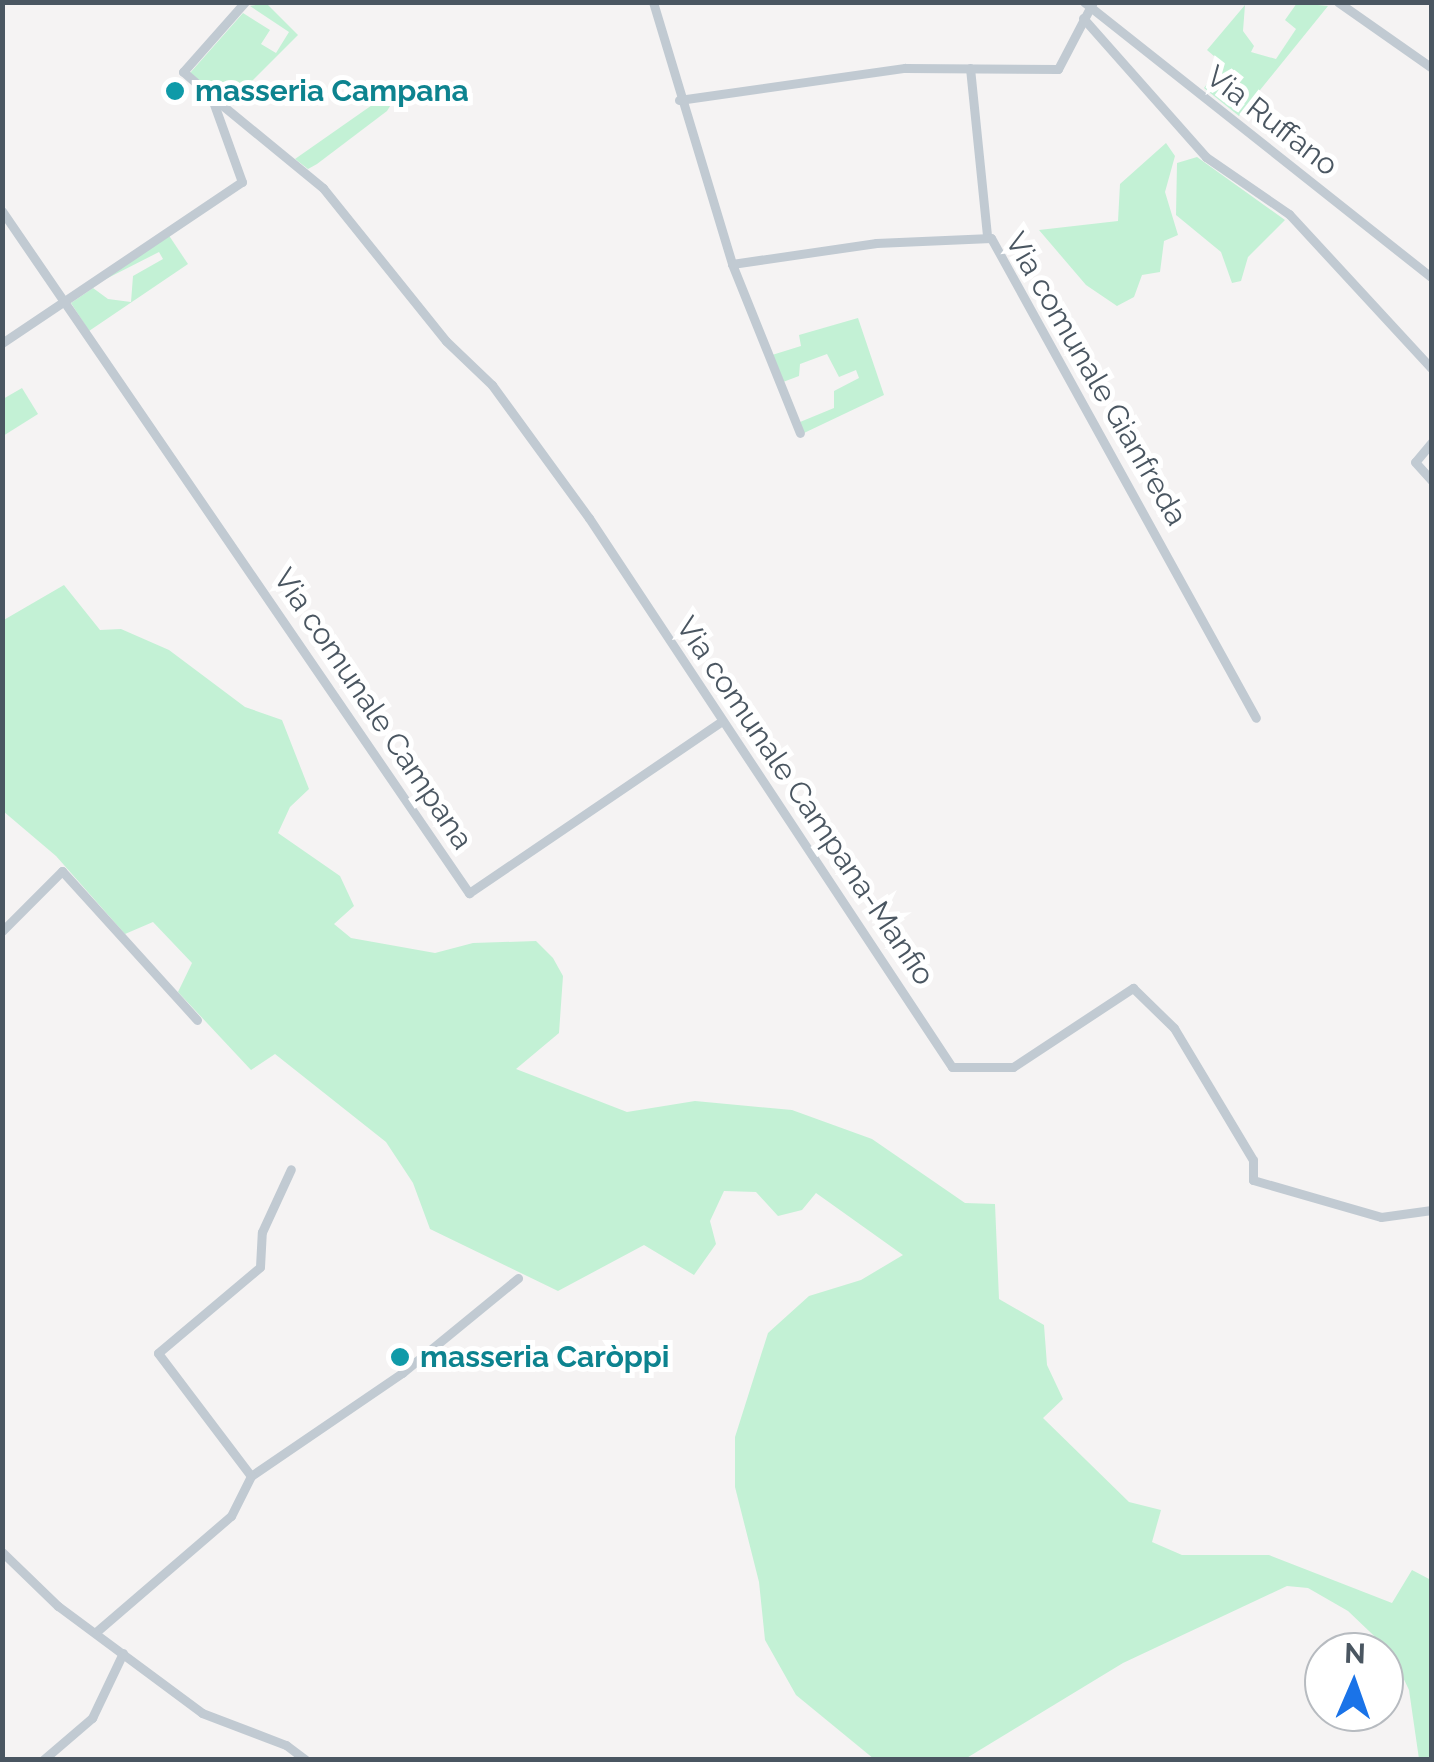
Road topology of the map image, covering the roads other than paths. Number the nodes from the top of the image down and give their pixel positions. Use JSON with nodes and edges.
{"nodes":[{"id":1,"x":245,"y":2,"type":"edge"},
{"id":2,"x":653,"y":2,"type":"edge"},
{"id":3,"x":1338,"y":2,"type":"edge"},
{"id":4,"x":1089,"y":4,"type":"edge"},
{"id":5,"x":1083,"y":18,"type":"junction"},
{"id":6,"x":970,"y":68,"type":"junction"},
{"id":7,"x":1432,"y":68,"type":"edge"},
{"id":8,"x":211,"y":96,"type":"junction"},
{"id":9,"x":679,"y":100,"type":"junction"},
{"id":10,"x":2,"y":212,"type":"edge"},
{"id":11,"x":987,"y":234,"type":"junction"},
{"id":12,"x":732,"y":264,"type":"junction"},
{"id":13,"x":1432,"y":278,"type":"edge"},
{"id":14,"x":64,"y":302,"type":"junction"},
{"id":15,"x":2,"y":343,"type":"edge"},
{"id":16,"x":1432,"y":369,"type":"edge"},
{"id":17,"x":800,"y":433,"type":"dead end"},
{"id":18,"x":1432,"y":442,"type":"edge"},
{"id":19,"x":1432,"y":481,"type":"edge"},
{"id":20,"x":1256,"y":718,"type":"dead end"},
{"id":21,"x":721,"y":722,"type":"junction"},
{"id":22,"x":2,"y":931,"type":"edge"},
{"id":23,"x":197,"y":1020,"type":"dead end"},
{"id":24,"x":291,"y":1168,"type":"dead end"},
{"id":25,"x":1432,"y":1210,"type":"edge"},
{"id":26,"x":518,"y":1278,"type":"dead end"},
{"id":27,"x":251,"y":1476,"type":"junction"},
{"id":28,"x":2,"y":1552,"type":"edge"},
{"id":29,"x":96,"y":1632,"type":"junction"},
{"id":30,"x":123,"y":1654,"type":"junction"},
{"id":31,"x":43,"y":1760,"type":"edge"},
{"id":32,"x":306,"y":1760,"type":"edge"}],
"edges":[{"from":1,"to":8,"type":"street"},
{"from":2,"to":9,"type":"street"},
{"from":3,"to":7,"type":"street"},
{"from":4,"to":5,"type":"street"},
{"from":4,"to":13,"type":"street","name":"Via Ruffano"},
{"from":5,"to":6,"type":"street"},
{"from":5,"to":16,"type":"street"},
{"from":6,"to":9,"type":"street"},
{"from":6,"to":11,"type":"street"},
{"from":8,"to":14,"type":"street"},
{"from":8,"to":21,"type":"street","name":"Via comunale Campana-Manfio"},
{"from":9,"to":12,"type":"street"},
{"from":10,"to":14,"type":"street"},
{"from":11,"to":12,"type":"street","name":"Via comunale Gianfreda"},
{"from":11,"to":20,"type":"street","name":"Via comunale Gianfreda"},
{"from":12,"to":17,"type":"street"},
{"from":14,"to":15,"type":"street"},
{"from":14,"to":21,"type":"street","name":"Via comunale Campana"},
{"from":18,"to":19,"type":"street"},
{"from":21,"to":25,"type":"street","name":"Via comunale Campana-Manfio"},
{"from":22,"to":23,"type":"street"},
{"from":24,"to":27,"type":"street"},
{"from":26,"to":27,"type":"street"},
{"from":27,"to":29,"type":"street"},
{"from":28,"to":29,"type":"street"},
{"from":29,"to":30,"type":"street"},
{"from":30,"to":31,"type":"street"},
{"from":30,"to":32,"type":"street"}]}
